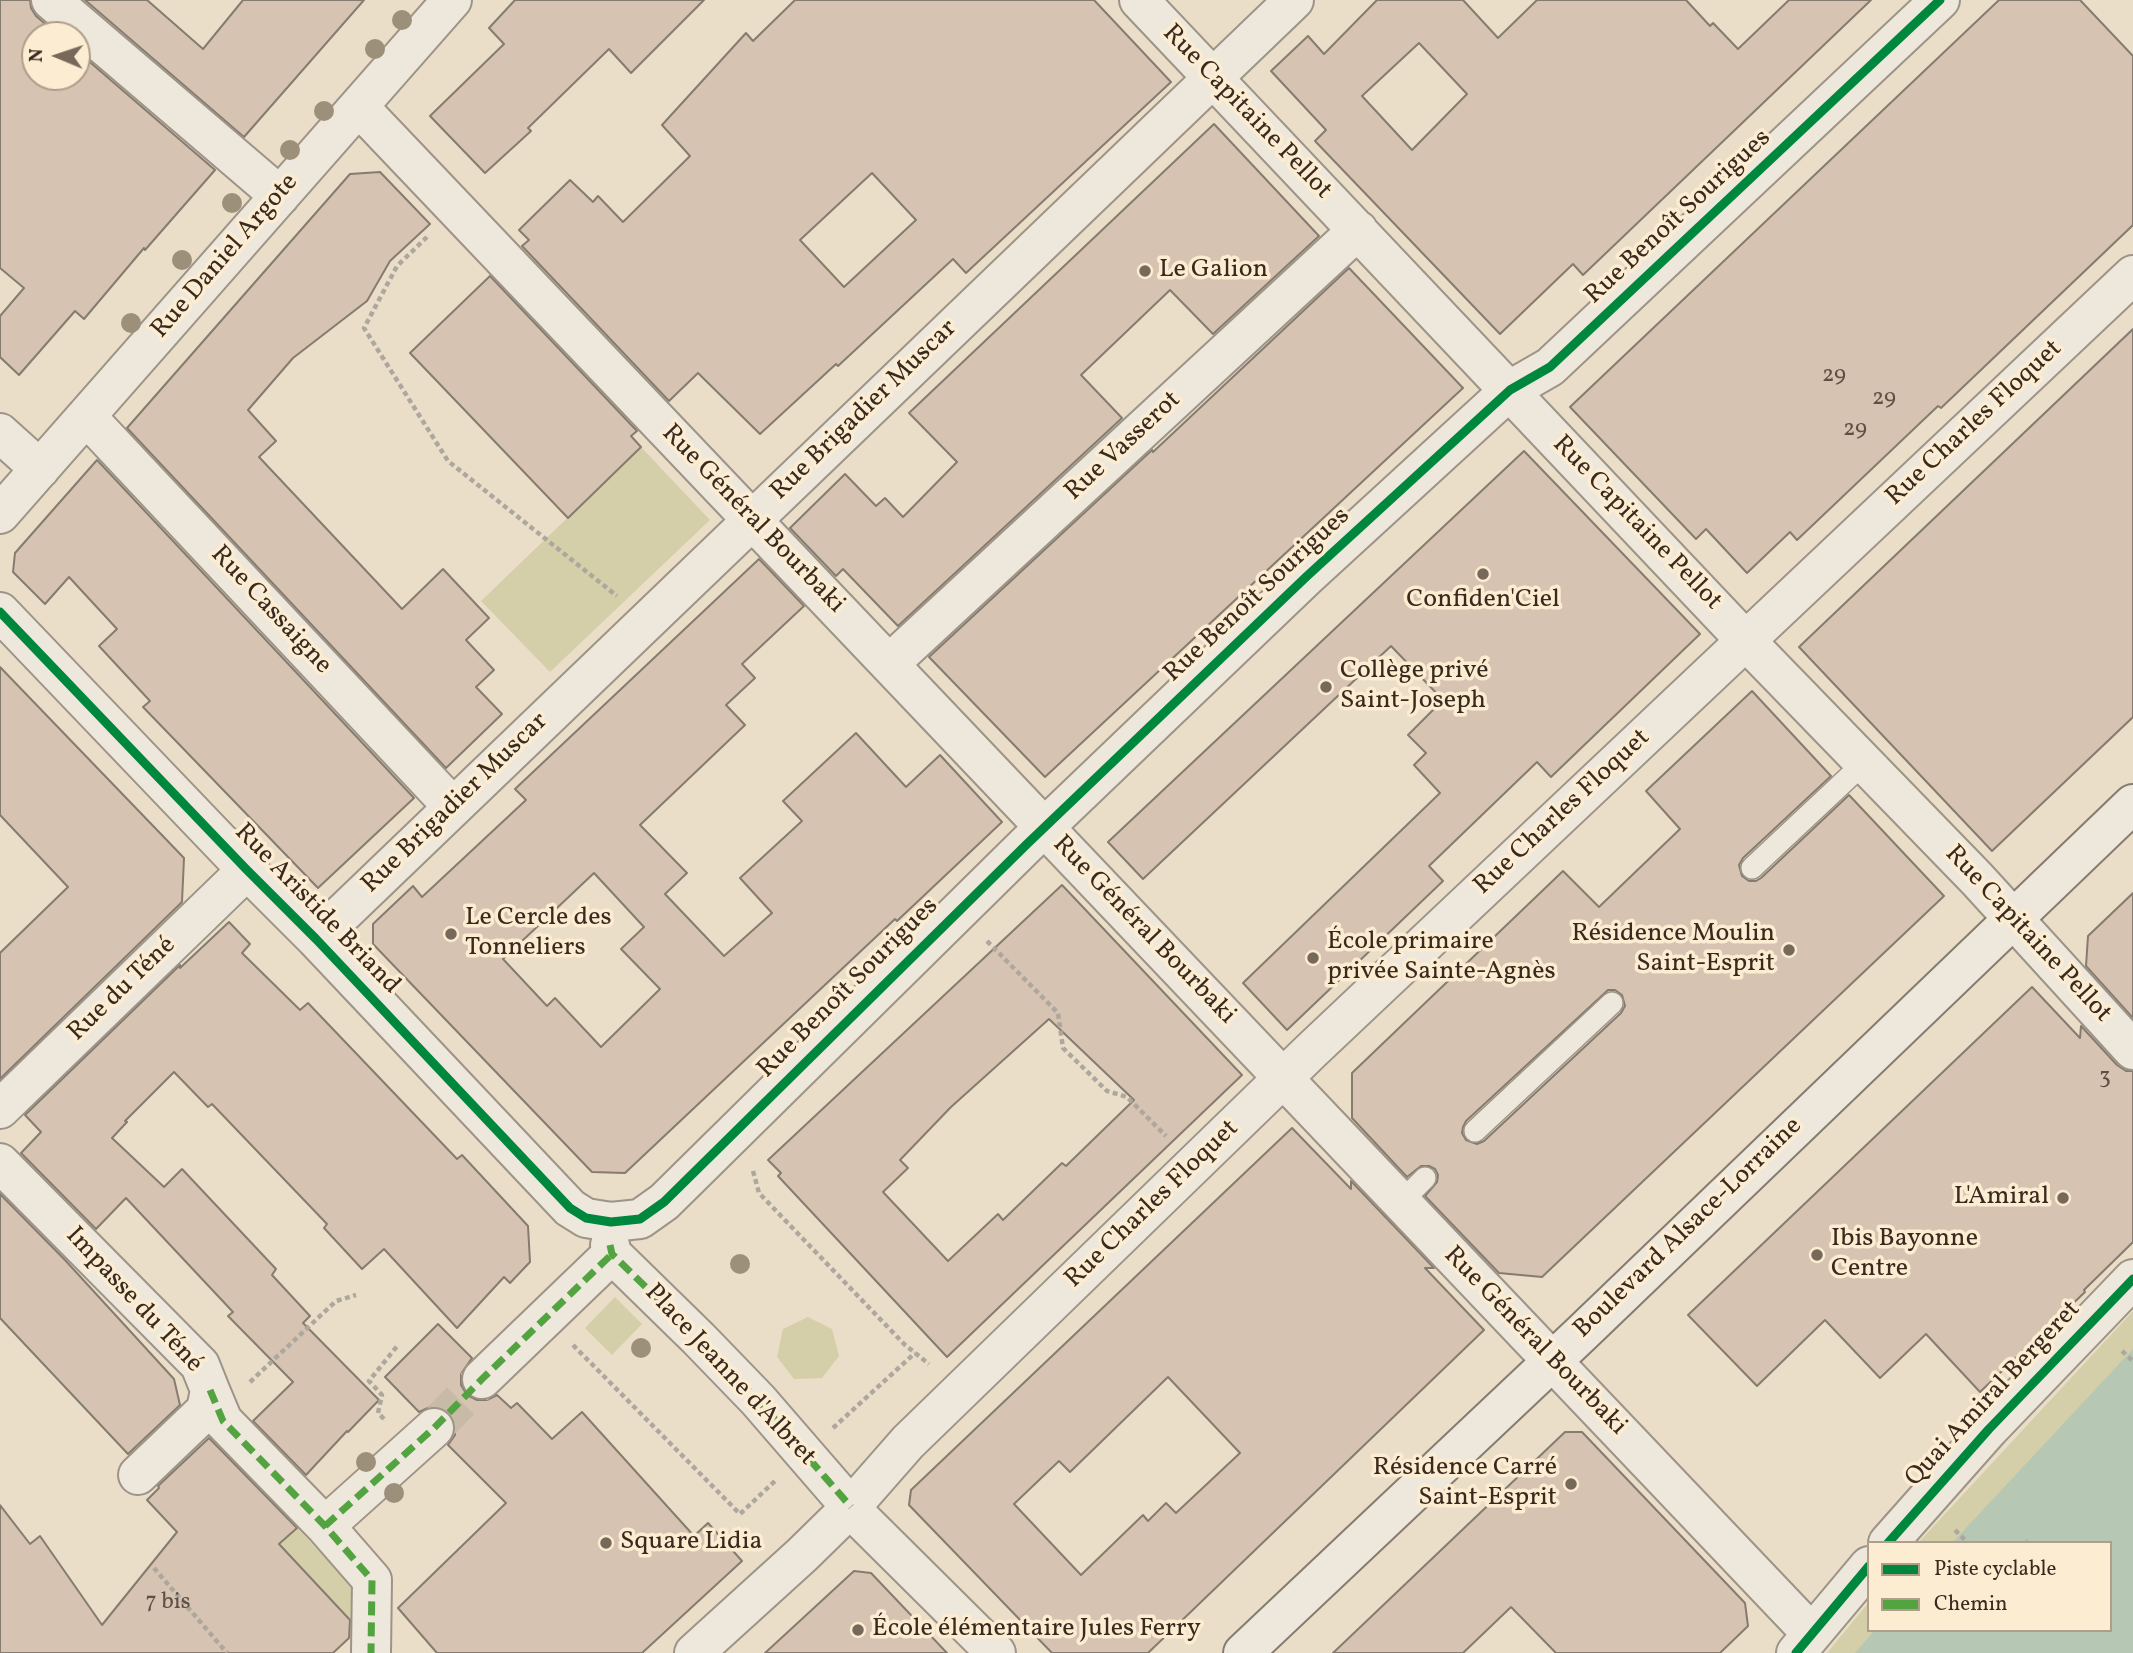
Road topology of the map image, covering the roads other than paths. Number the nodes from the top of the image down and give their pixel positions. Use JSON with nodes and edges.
{"nodes":[{"id":1,"x":51,"y":0,"type":"edge"},
{"id":2,"x":452,"y":0,"type":"edge"},
{"id":3,"x":1139,"y":0,"type":"edge"},
{"id":4,"x":1293,"y":0,"type":"edge"},
{"id":5,"x":1940,"y":0,"type":"edge"},
{"id":6,"x":1212,"y":78,"type":"junction"},
{"id":7,"x":359,"y":107,"type":"junction"},
{"id":8,"x":280,"y":196,"type":"junction"},
{"id":9,"x":1358,"y":230,"type":"junction"},
{"id":10,"x":2133,"y":275,"type":"edge"},
{"id":11,"x":1510,"y":390,"type":"junction"},
{"id":12,"x":86,"y":416,"type":"junction"},
{"id":13,"x":0,"y":433,"type":"edge"},
{"id":14,"x":40,"y":469,"type":"junction"},
{"id":15,"x":0,"y":514,"type":"edge"},
{"id":16,"x":752,"y":520,"type":"junction"},
{"id":17,"x":0,"y":611,"type":"edge"},
{"id":18,"x":1746,"y":641,"type":"junction"},
{"id":19,"x":889,"y":664,"type":"junction"},
{"id":20,"x":1864,"y":762,"type":"junction"},
{"id":21,"x":2133,"y":804,"type":"edge"},
{"id":22,"x":453,"y":807,"type":"junction"},
{"id":23,"x":1044,"y":828,"type":"junction"},
{"id":24,"x":1752,"y":868,"type":"dead end"},
{"id":25,"x":247,"y":870,"type":"junction"},
{"id":26,"x":2012,"y":918,"type":"junction"},
{"id":27,"x":316,"y":939,"type":"junction"},
{"id":28,"x":1612,"y":1003,"type":"dead end"},
{"id":29,"x":2133,"y":1049,"type":"edge"},
{"id":30,"x":1283,"y":1078,"type":"junction"},
{"id":31,"x":0,"y":1109,"type":"edge"},
{"id":32,"x":1475,"y":1131,"type":"dead end"},
{"id":33,"x":0,"y":1163,"type":"edge"},
{"id":34,"x":611,"y":1241,"type":"junction"},
{"id":35,"x":2133,"y":1279,"type":"edge"},
{"id":36,"x":1552,"y":1361,"type":"junction"},
{"id":37,"x":482,"y":1379,"type":"tunnel mouth"},
{"id":38,"x":211,"y":1390,"type":"junction"},
{"id":39,"x":422,"y":1438,"type":"tunnel mouth"},
{"id":40,"x":138,"y":1475,"type":"dead end"},
{"id":41,"x":851,"y":1507,"type":"junction"},
{"id":42,"x":325,"y":1526,"type":"junction"},
{"id":43,"x":1890,"y":1541,"type":"edge"},
{"id":44,"x":1867,"y":1568,"type":"edge"},
{"id":45,"x":1804,"y":1643,"type":"edge"},
{"id":46,"x":371,"y":1653,"type":"edge"},
{"id":47,"x":694,"y":1653,"type":"edge"},
{"id":48,"x":996,"y":1653,"type":"edge"},
{"id":49,"x":1243,"y":1653,"type":"edge"}],
"edges":[{"from":1,"to":8,"type":"street"},
{"from":2,"to":7,"type":"street","name":"Rue Daniel Argote"},
{"from":3,"to":6,"type":"street","name":"Rue Capitaine Pellot"},
{"from":4,"to":6,"type":"street","name":"Rue Brigadier Muscar"},
{"from":5,"to":11,"type":"street","name":"Rue Benoît Sourigues"},
{"from":6,"to":9,"type":"street","name":"Rue Capitaine Pellot"},
{"from":6,"to":16,"type":"street","name":"Rue Brigadier Muscar"},
{"from":7,"to":8,"type":"street","name":"Rue Daniel Argote"},
{"from":7,"to":16,"type":"street","name":"Rue Général Bourbaki"},
{"from":8,"to":12,"type":"street","name":"Rue Daniel Argote"},
{"from":9,"to":11,"type":"street","name":"Rue Capitaine Pellot"},
{"from":9,"to":19,"type":"street","name":"Rue Vasserot"},
{"from":10,"to":18,"type":"street","name":"Rue Charles Floquet"},
{"from":11,"to":18,"type":"street","name":"Rue Capitaine Pellot"},
{"from":11,"to":23,"type":"street","name":"Rue Benoît Sourigues"},
{"from":12,"to":14,"type":"street","name":"Rue Daniel Argote"},
{"from":12,"to":22,"type":"street","name":"Rue Cassaigne"},
{"from":13,"to":14,"type":"street"},
{"from":14,"to":15,"type":"street","name":"Rue Daniel Argote"},
{"from":16,"to":19,"type":"street","name":"Rue Général Bourbaki"},
{"from":16,"to":22,"type":"street","name":"Rue Brigadier Muscar"},
{"from":17,"to":25,"type":"street","name":"Rue Aristide Briand"},
{"from":18,"to":20,"type":"street","name":"Rue Capitaine Pellot"},
{"from":18,"to":30,"type":"street","name":"Rue Charles Floquet"},
{"from":19,"to":23,"type":"street","name":"Rue Général Bourbaki"},
{"from":20,"to":24,"type":"lane"},
{"from":20,"to":26,"type":"street","name":"Rue Capitaine Pellot"},
{"from":21,"to":26,"type":"street","name":"Boulevard Alsace-Lorraine"},
{"from":22,"to":27,"type":"street","name":"Rue Brigadier Muscar"},
{"from":23,"to":30,"type":"street","name":"Rue Général Bourbaki"},
{"from":23,"to":34,"type":"street","name":"Rue Benoît Sourigues"},
{"from":25,"to":27,"type":"street","name":"Rue Aristide Briand"},
{"from":25,"to":31,"type":"street","name":"Rue du Téné"},
{"from":26,"to":29,"type":"street","name":"Rue Capitaine Pellot"},
{"from":26,"to":36,"type":"street","name":"Boulevard Alsace-Lorraine"},
{"from":27,"to":34,"type":"street","name":"Rue Aristide Briand"},
{"from":28,"to":32,"type":"lane"},
{"from":30,"to":36,"type":"street","name":"Rue Général Bourbaki"},
{"from":30,"to":41,"type":"street","name":"Rue Charles Floquet"},
{"from":33,"to":38,"type":"street","name":"Impasse du Téné"},
{"from":34,"to":37,"type":"street"},
{"from":34,"to":41,"type":"street","name":"Place Jeanne d'Albret"},
{"from":35,"to":43,"type":"street","name":"Quai Amiral Bergeret"},
{"from":36,"to":45,"type":"street","name":"Rue Général Bourbaki"},
{"from":36,"to":49,"type":"street","name":"Boulevard Alsace-Lorraine"},
{"from":38,"to":40,"type":"street","name":"Impasse du Téné"},
{"from":38,"to":42,"type":"street"},
{"from":39,"to":42,"type":"street"},
{"from":41,"to":47,"type":"street","name":"Rue Charles Floquet"},
{"from":41,"to":48,"type":"street"},
{"from":42,"to":46,"type":"street"},
{"from":44,"to":45,"type":"street"}]}
